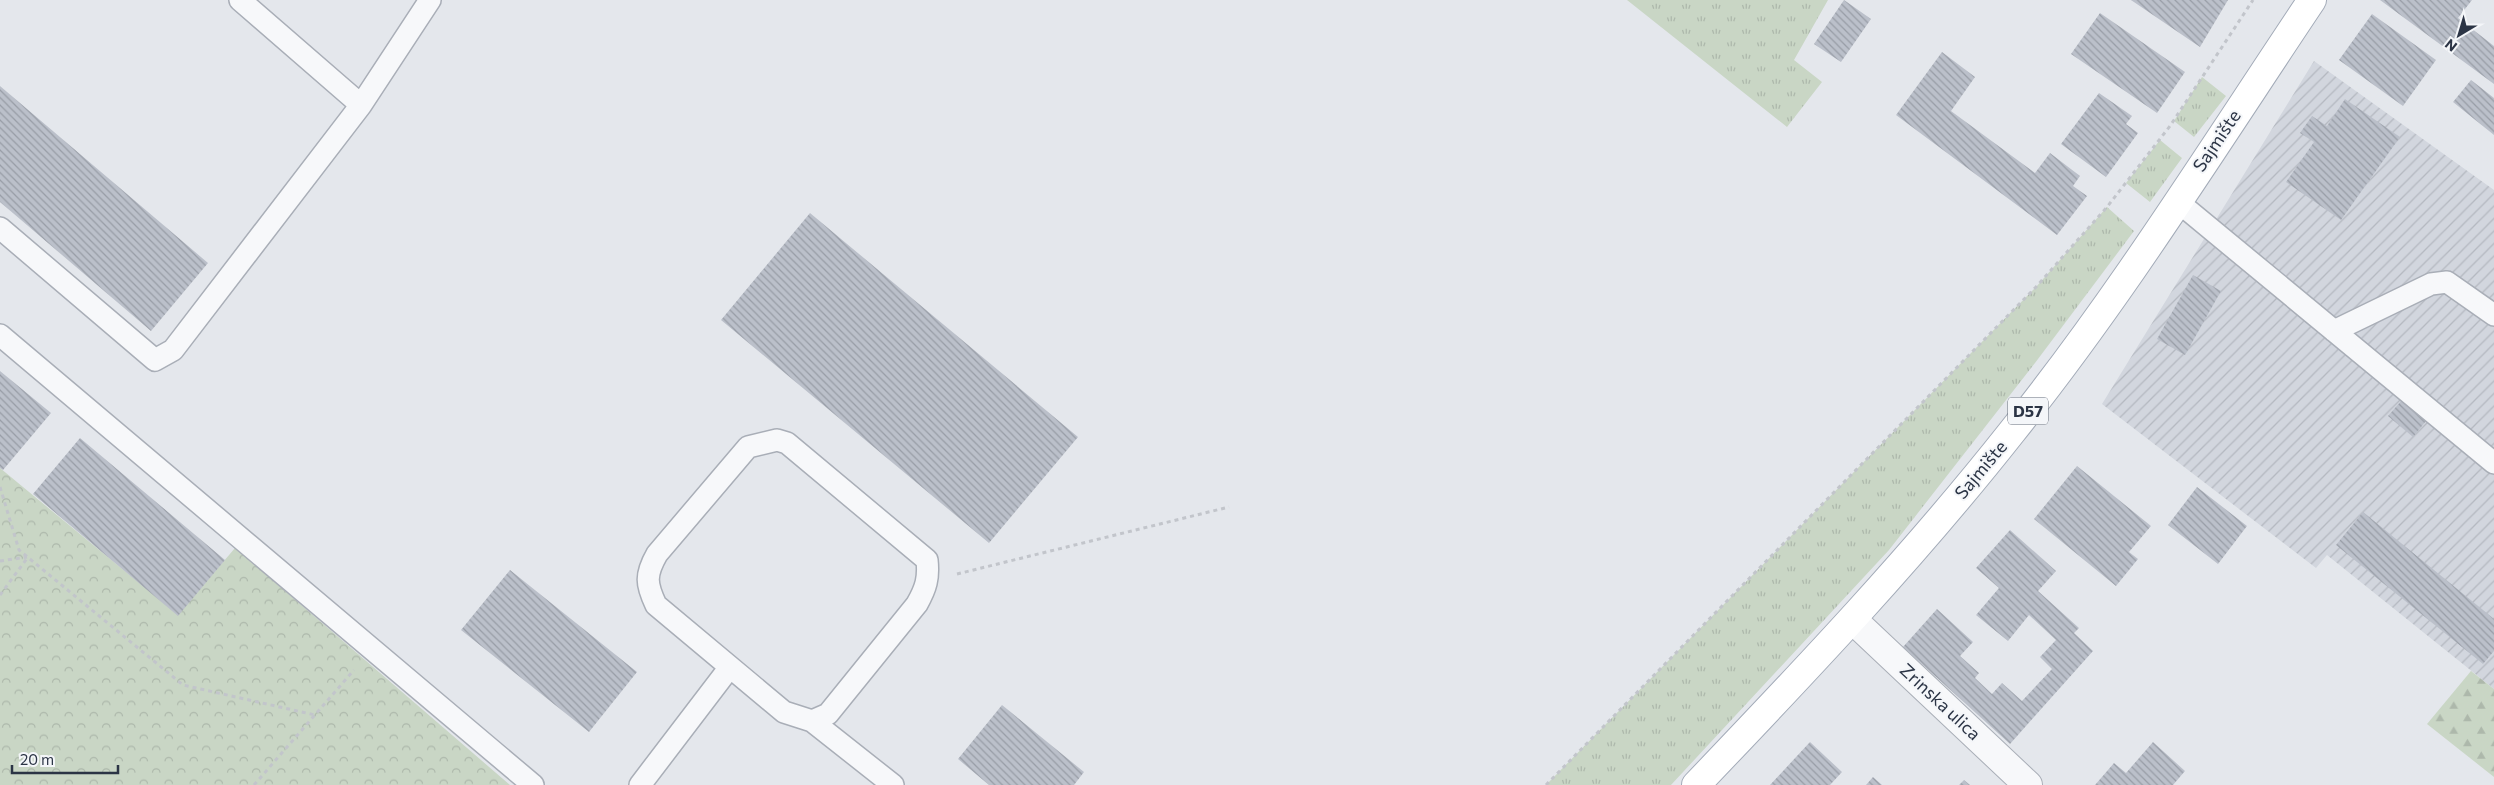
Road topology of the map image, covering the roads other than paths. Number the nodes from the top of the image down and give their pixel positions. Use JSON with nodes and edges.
{"nodes":[{"id":1,"x":240,"y":0,"type":"edge"},
{"id":2,"x":430,"y":0,"type":"edge"},
{"id":3,"x":2312,"y":0,"type":"edge"},
{"id":4,"x":361,"y":105,"type":"junction"},
{"id":5,"x":2177,"y":201,"type":"junction"},
{"id":6,"x":0,"y":228,"type":"edge"},
{"id":7,"x":2494,"y":315,"type":"edge"},
{"id":8,"x":2334,"y":331,"type":"junction"},
{"id":9,"x":0,"y":335,"type":"edge"},
{"id":10,"x":2494,"y":463,"type":"edge"},
{"id":11,"x":1853,"y":620,"type":"junction"},
{"id":12,"x":730,"y":667,"type":"junction"},
{"id":13,"x":812,"y":721,"type":"junction"},
{"id":14,"x":534,"y":785,"type":"edge"},
{"id":15,"x":640,"y":785,"type":"edge"},
{"id":16,"x":893,"y":785,"type":"edge"},
{"id":17,"x":1696,"y":785,"type":"edge"},
{"id":18,"x":2028,"y":785,"type":"edge"}],
"edges":[{"from":1,"to":4,"type":"lane"},
{"from":2,"to":4,"type":"lane"},
{"from":3,"to":5,"type":"main road","name":"Sajmište","number":"D57"},
{"from":4,"to":6,"type":"lane"},
{"from":5,"to":8,"type":"lane"},
{"from":5,"to":11,"type":"main road","name":"Sajmište","number":"D57"},
{"from":7,"to":8,"type":"lane"},
{"from":8,"to":10,"type":"lane"},
{"from":9,"to":14,"type":"lane"},
{"from":11,"to":17,"type":"main road","name":"Sajmište","number":"D57"},
{"from":11,"to":18,"type":"street","name":"Zrinska ulica"},
{"from":12,"to":13,"type":"lane"},
{"from":12,"to":13,"type":"lane"},
{"from":12,"to":15,"type":"lane"},
{"from":13,"to":16,"type":"lane"}]}
